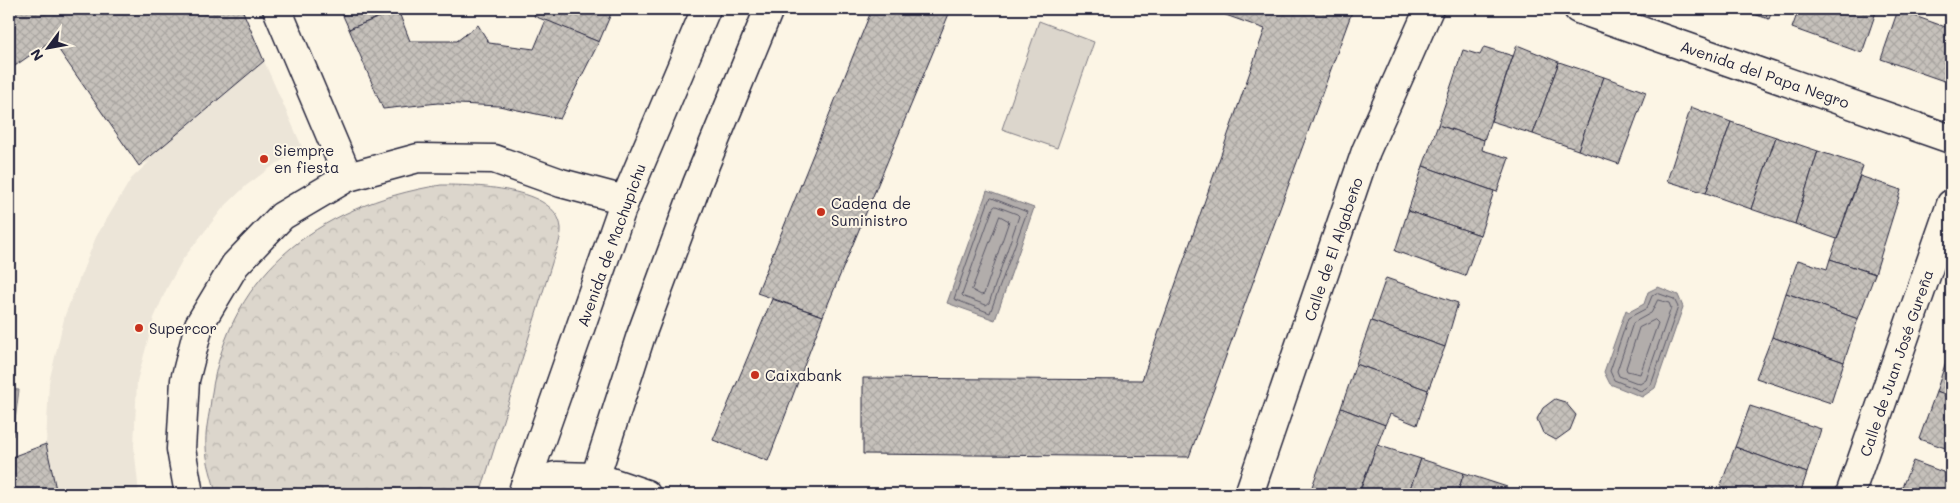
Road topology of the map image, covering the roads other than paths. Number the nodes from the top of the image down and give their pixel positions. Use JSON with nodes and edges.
{"nodes":[{"id":1,"x":277,"y":9,"type":"edge"},
{"id":2,"x":706,"y":9,"type":"edge"},
{"id":3,"x":769,"y":9,"type":"edge"},
{"id":4,"x":1429,"y":9,"type":"edge"},
{"id":5,"x":1578,"y":9,"type":"edge"},
{"id":6,"x":1951,"y":139,"type":"edge"},
{"id":7,"x":348,"y":177,"type":"junction"},
{"id":8,"x":625,"y":200,"type":"junction"},
{"id":9,"x":1951,"y":204,"type":"edge"},
{"id":10,"x":593,"y":485,"type":"edge"},
{"id":11,"x":523,"y":489,"type":"edge"},
{"id":12,"x":189,"y":494,"type":"edge"},
{"id":13,"x":646,"y":494,"type":"edge"},
{"id":14,"x":1249,"y":494,"type":"edge"},
{"id":15,"x":1850,"y":494,"type":"edge"}],
"edges":[{"from":1,"to":7,"type":"street"},
{"from":2,"to":8,"type":"street","name":"Avenida de Machupichu"},
{"from":3,"to":10,"type":"street"},
{"from":4,"to":14,"type":"street","name":"Calle de El Algabeño"},
{"from":5,"to":6,"type":"street","name":"Avenida del Papa Negro"},
{"from":7,"to":8,"type":"street"},
{"from":7,"to":12,"type":"street"},
{"from":8,"to":11,"type":"street","name":"Avenida de Machupichu"},
{"from":9,"to":15,"type":"street","name":"Calle de Juan José Gureña"},
{"from":10,"to":11,"type":"street","name":"Avenida de Machupichu"},
{"from":10,"to":13,"type":"street","name":"Avenida de Machupichu"}]}
